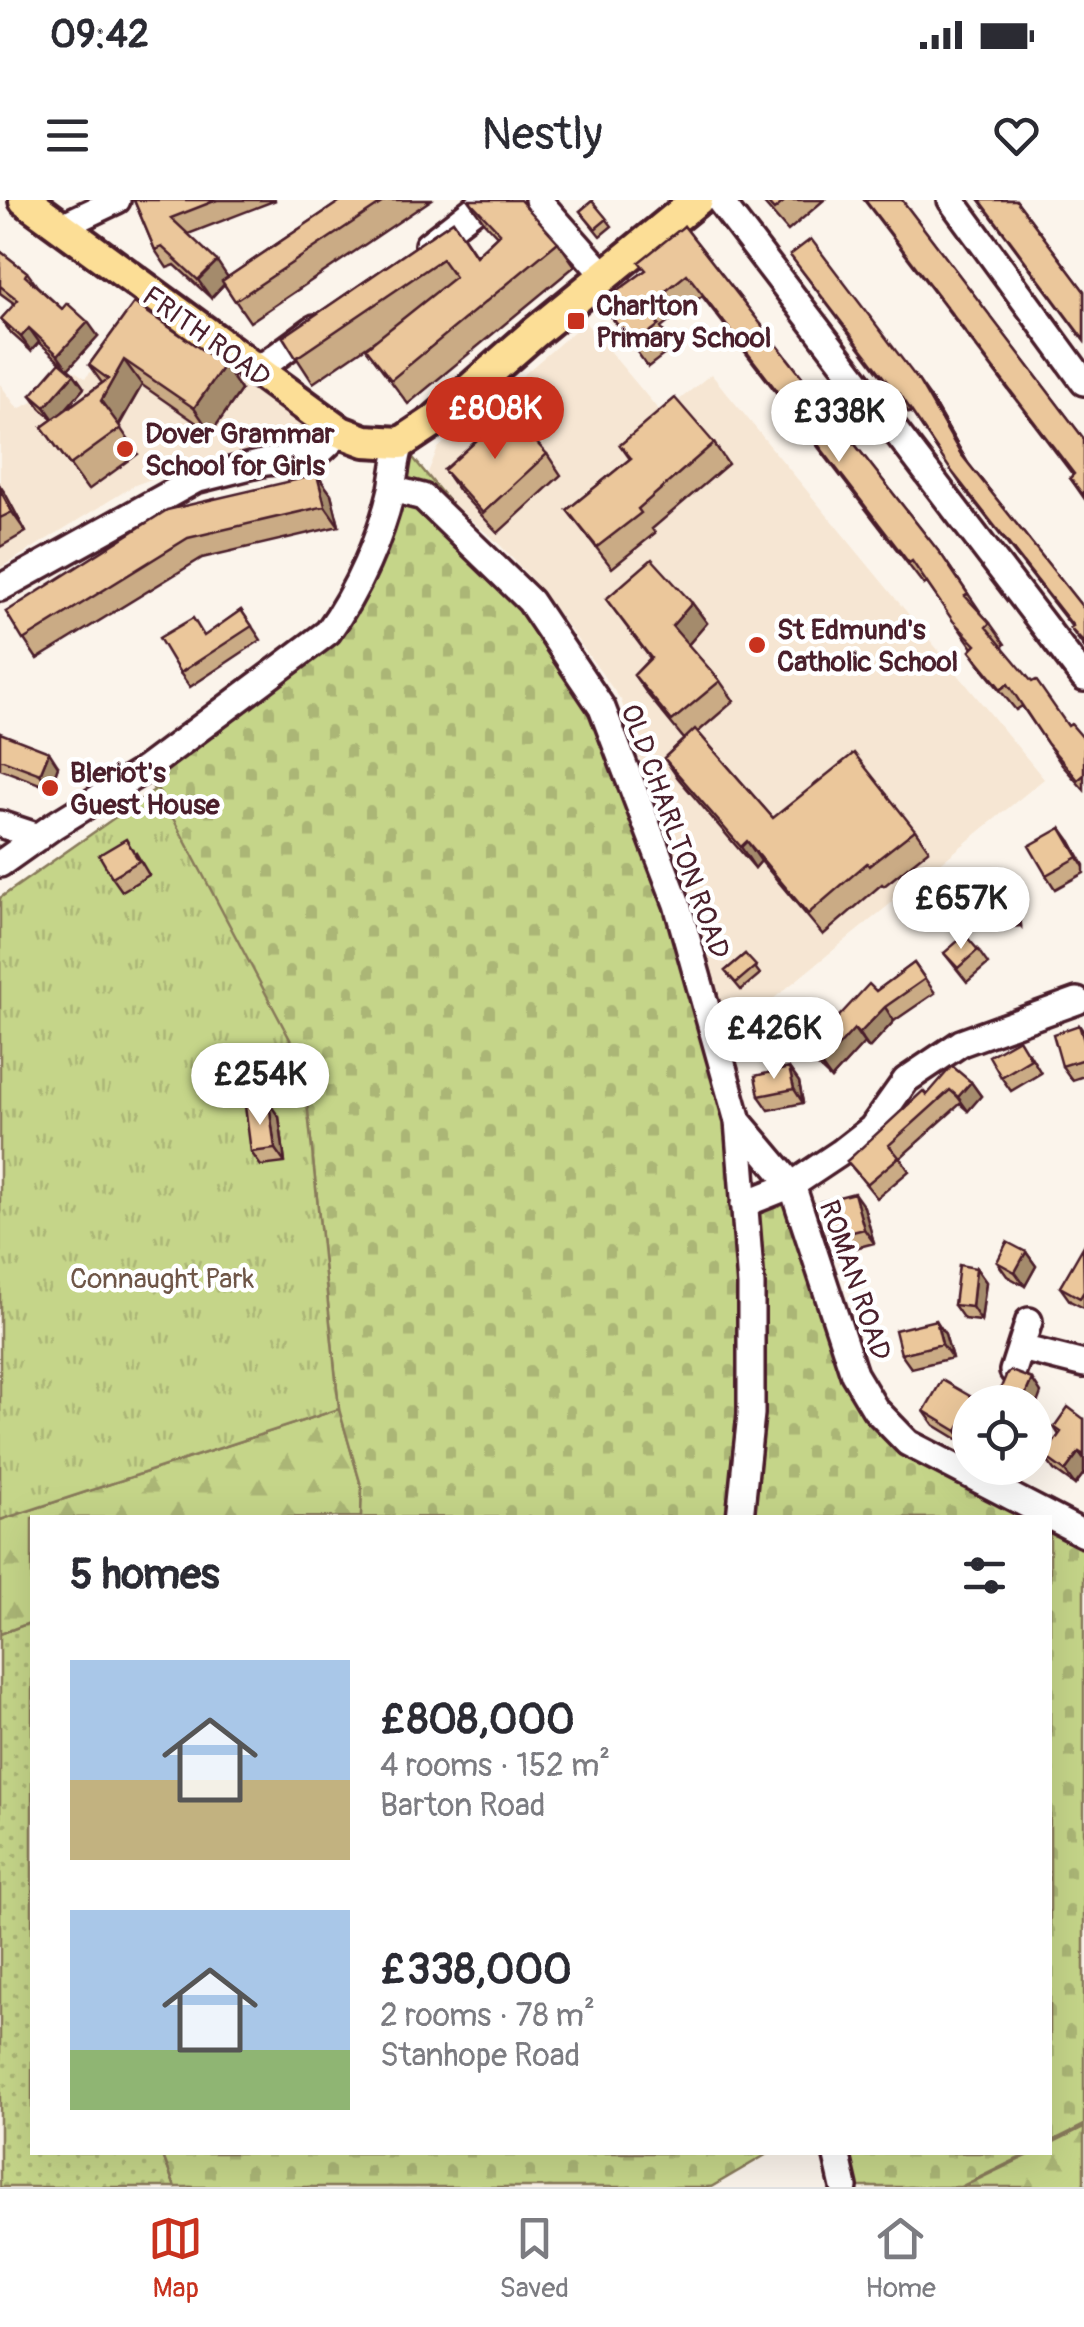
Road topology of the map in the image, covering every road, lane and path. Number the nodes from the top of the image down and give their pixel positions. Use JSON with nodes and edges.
{"nodes":[{"id":1,"x":25,"y":200,"type":"edge"},
{"id":2,"x":116,"y":200,"type":"edge"},
{"id":3,"x":486,"y":200,"type":"edge"},
{"id":4,"x":538,"y":200,"type":"edge"},
{"id":5,"x":698,"y":200,"type":"edge"},
{"id":6,"x":719,"y":200,"type":"edge"},
{"id":7,"x":951,"y":200,"type":"edge"},
{"id":8,"x":60,"y":227,"type":"junction"},
{"id":9,"x":410,"y":258,"type":"edge"},
{"id":10,"x":606,"y":278,"type":"junction"},
{"id":11,"x":332,"y":315,"type":"edge"},
{"id":12,"x":254,"y":372,"type":"junction"},
{"id":13,"x":1084,"y":382,"type":"edge"},
{"id":14,"x":341,"y":432,"type":"junction"},
{"id":15,"x":401,"y":443,"type":"junction"},
{"id":16,"x":392,"y":489,"type":"junction"},
{"id":17,"x":0,"y":588,"type":"edge"},
{"id":18,"x":1084,"y":678,"type":"edge"},
{"id":19,"x":0,"y":824,"type":"edge"},
{"id":20,"x":39,"y":837,"type":"junction"},
{"id":21,"x":0,"y":864,"type":"edge"},
{"id":22,"x":1076,"y":1001,"type":"dead end"},
{"id":23,"x":738,"y":1121,"type":"junction"},
{"id":24,"x":792,"y":1186,"type":"junction"},
{"id":25,"x":744,"y":1204,"type":"junction"},
{"id":26,"x":1029,"y":1321,"type":"dead end"},
{"id":27,"x":1084,"y":1364,"type":"edge"},
{"id":28,"x":740,"y":1515,"type":"edge"},
{"id":29,"x":1047,"y":1515,"type":"edge"},
{"id":30,"x":1052,"y":1518,"type":"edge"},
{"id":31,"x":1084,"y":1534,"type":"edge"},
{"id":32,"x":837,"y":2155,"type":"edge"},
{"id":33,"x":844,"y":2187,"type":"edge"}],
"edges":[{"from":1,"to":8,"type":"main road","name":"FRITH ROAD"},
{"from":2,"to":8,"type":"street"},
{"from":3,"to":9,"type":"street"},
{"from":4,"to":10,"type":"street"},
{"from":5,"to":10,"type":"main road"},
{"from":6,"to":18,"type":"street"},
{"from":7,"to":13,"type":"street"},
{"from":8,"to":12,"type":"main road","name":"FRITH ROAD"},
{"from":10,"to":15,"type":"main road"},
{"from":11,"to":12,"type":"street"},
{"from":12,"to":14,"type":"main road","name":"FRITH ROAD"},
{"from":14,"to":15,"type":"main road","name":"FRITH ROAD"},
{"from":14,"to":17,"type":"street"},
{"from":15,"to":16,"type":"street"},
{"from":16,"to":20,"type":"street"},
{"from":16,"to":23,"type":"street","name":"OLD CHARLTON ROAD"},
{"from":19,"to":20,"type":"street"},
{"from":20,"to":21,"type":"street"},
{"from":22,"to":24,"type":"street"},
{"from":23,"to":24,"type":"street","name":"ROMAN ROAD"},
{"from":23,"to":25,"type":"street","name":"OLD CHARLTON ROAD"},
{"from":24,"to":25,"type":"street"},
{"from":24,"to":29,"type":"street","name":"ROMAN ROAD"},
{"from":25,"to":28,"type":"street","name":"OLD CHARLTON ROAD"},
{"from":26,"to":27,"type":"street"},
{"from":30,"to":31,"type":"street","name":"ROMAN ROAD"},
{"from":32,"to":33,"type":"street"}]}
